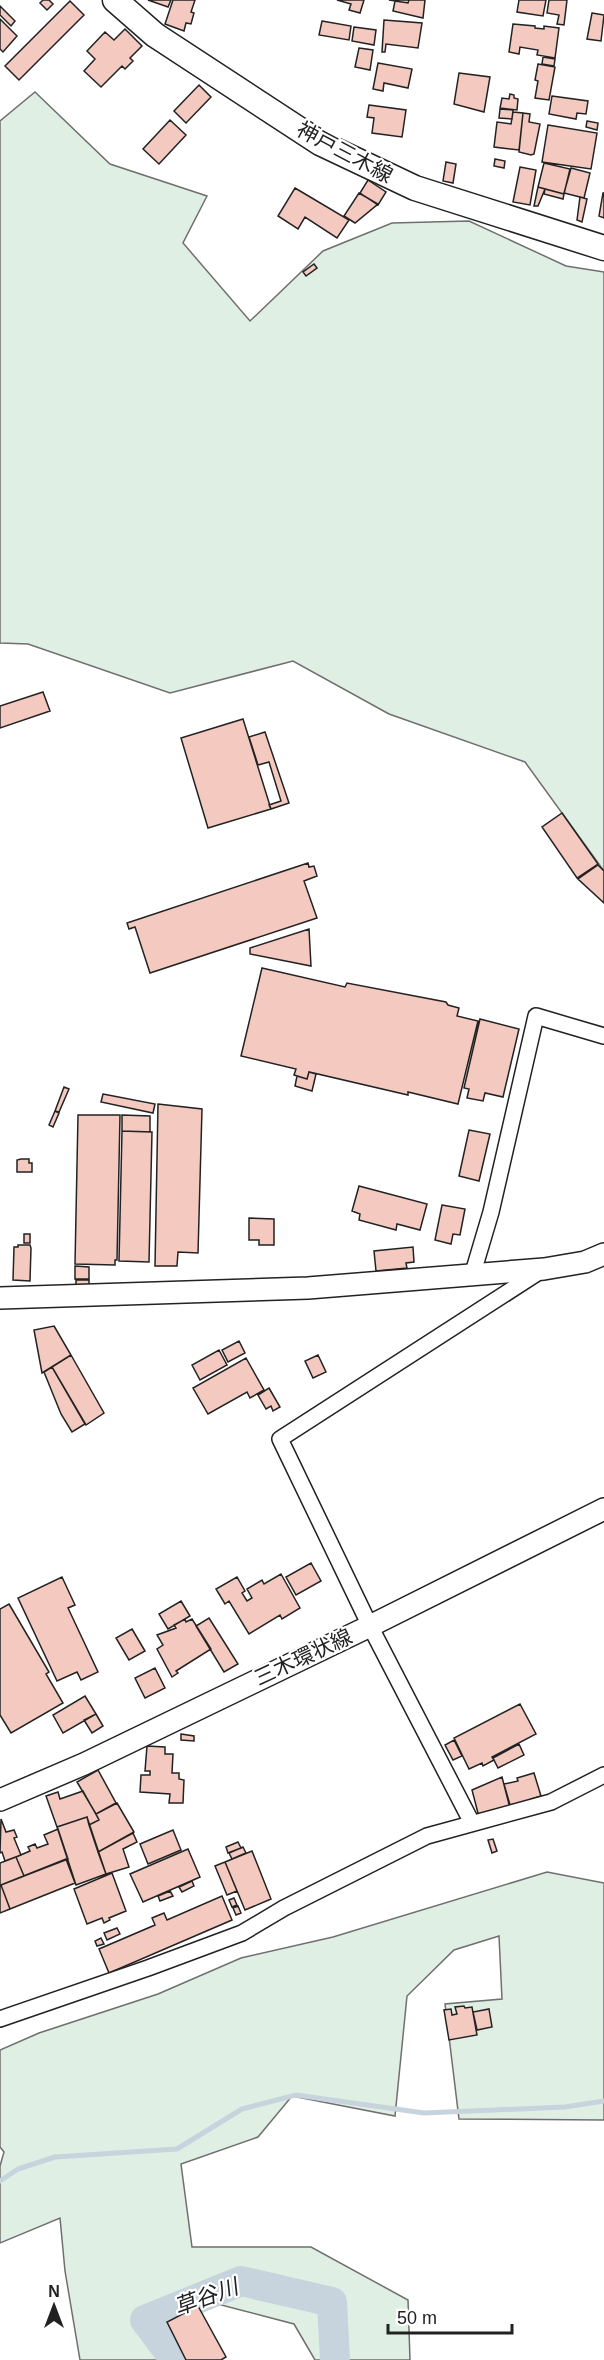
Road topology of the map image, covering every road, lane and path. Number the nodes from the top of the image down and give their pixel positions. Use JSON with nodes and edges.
{"nodes":[{"id":1,"x":115,"y":0,"type":"edge"},
{"id":2,"x":604,"y":248,"type":"edge"},
{"id":3,"x":604,"y":1036,"type":"edge"},
{"id":4,"x":604,"y":1254,"type":"edge"},
{"id":5,"x":544,"y":1269,"type":"junction"},
{"id":6,"x":472,"y":1276,"type":"junction"},
{"id":7,"x":0,"y":1298,"type":"edge"},
{"id":8,"x":604,"y":1509,"type":"edge"},
{"id":9,"x":370,"y":1626,"type":"junction"},
{"id":10,"x":604,"y":1775,"type":"edge"},
{"id":11,"x":0,"y":1800,"type":"edge"},
{"id":12,"x":472,"y":1823,"type":"junction"},
{"id":13,"x":0,"y":2019,"type":"edge"}],
"edges":[{"from":1,"to":2,"type":"main road","name":"神戸三木線"},
{"from":3,"to":6,"type":"street"},
{"from":4,"to":5,"type":"main road"},
{"from":5,"to":6,"type":"main road"},
{"from":5,"to":9,"type":"street"},
{"from":6,"to":7,"type":"main road"},
{"from":8,"to":9,"type":"main road","name":"三木環状線"},
{"from":9,"to":11,"type":"main road","name":"三木環状線"},
{"from":9,"to":12,"type":"street"},
{"from":10,"to":12,"type":"street"},
{"from":12,"to":13,"type":"street"}]}
